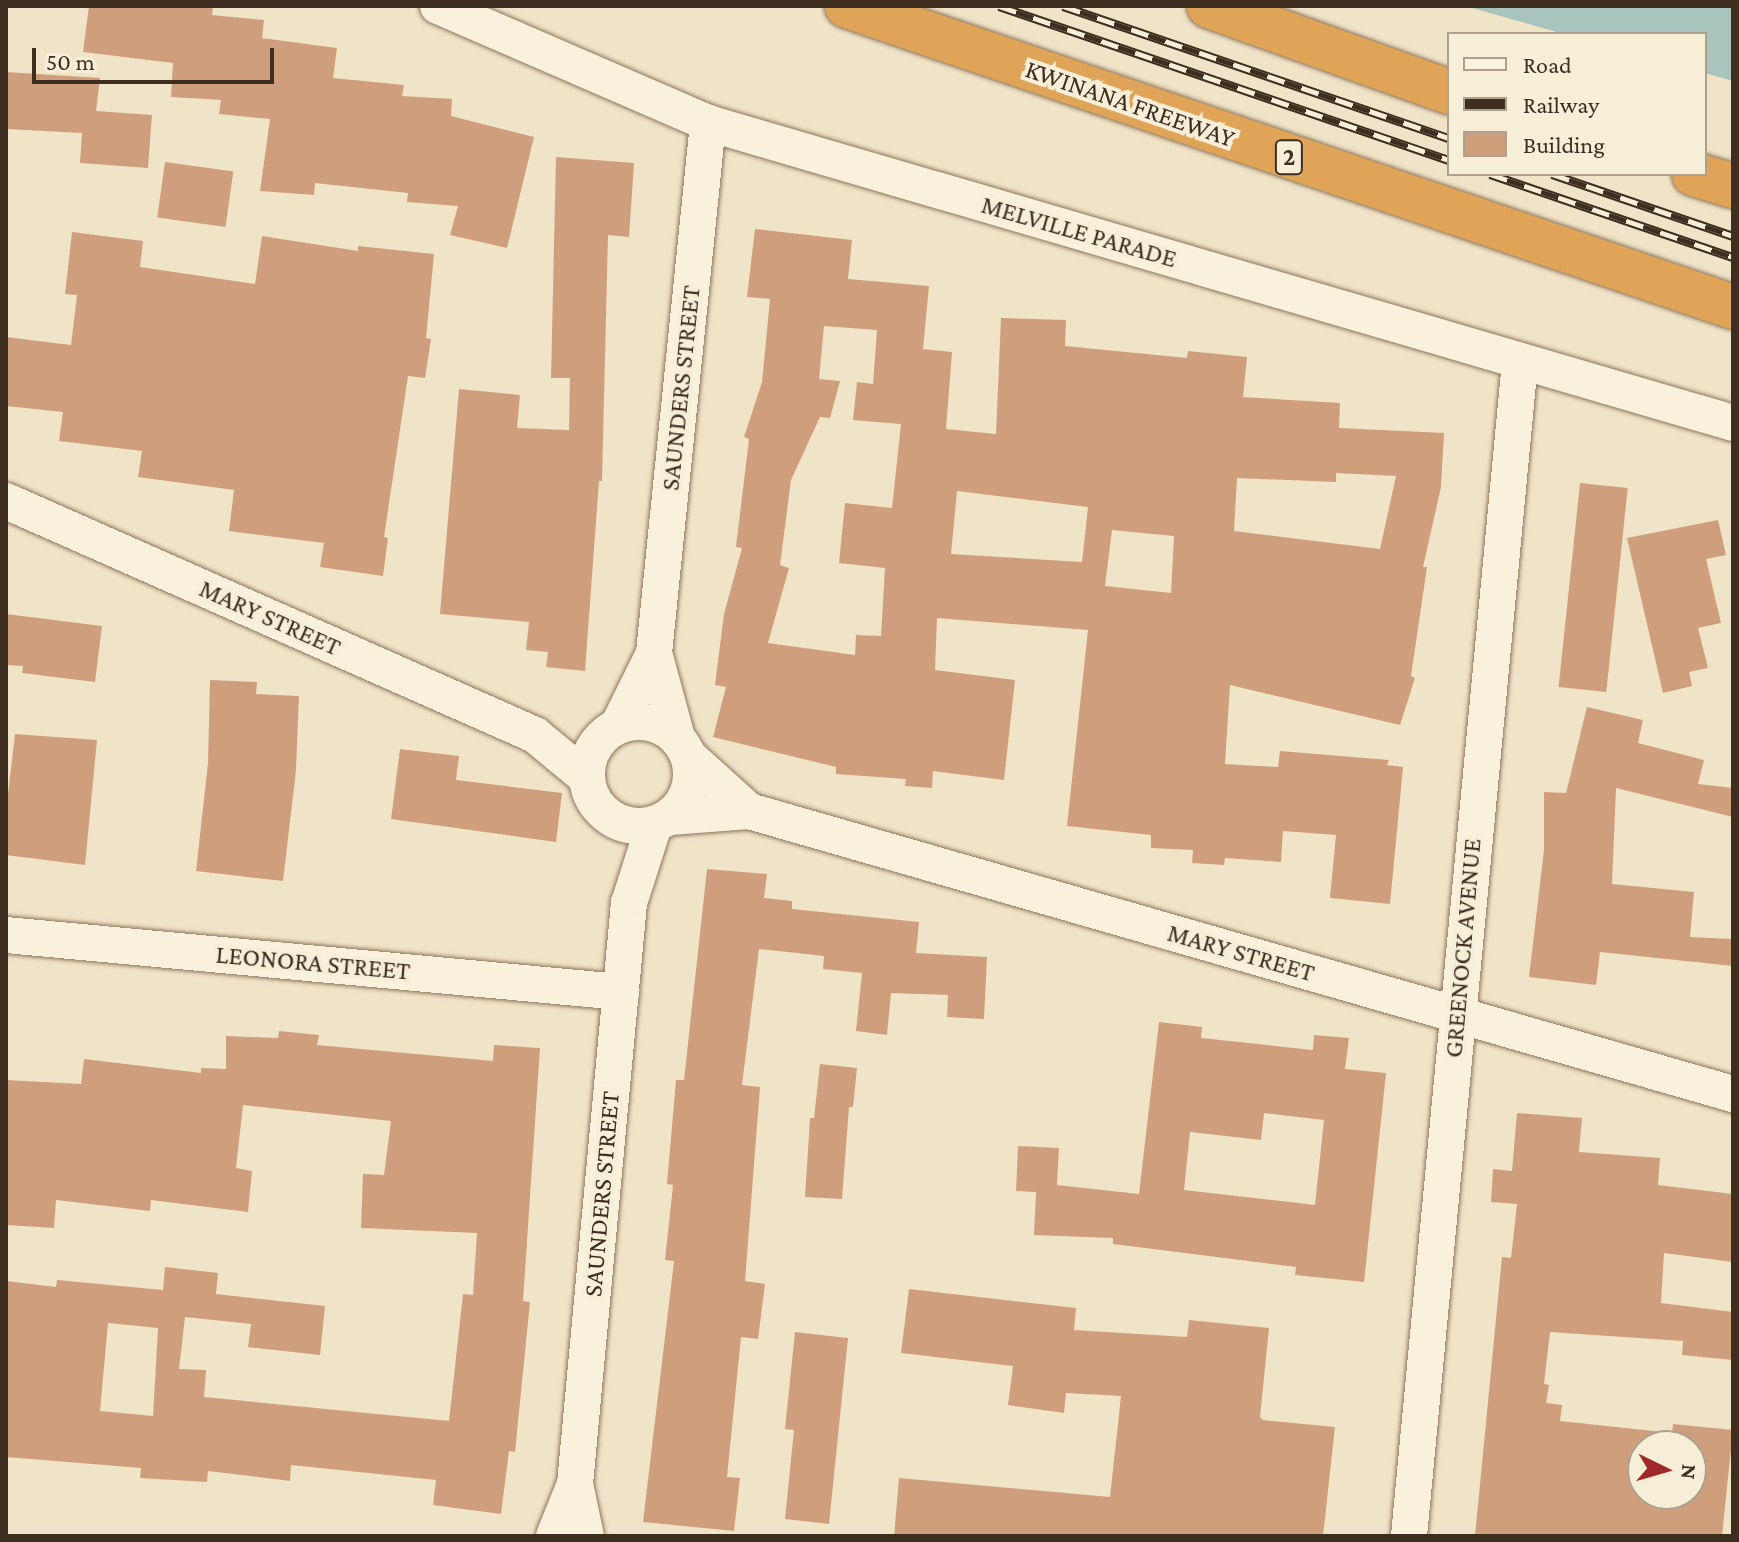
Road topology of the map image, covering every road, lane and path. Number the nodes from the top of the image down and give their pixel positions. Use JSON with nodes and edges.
{"nodes":[{"id":1,"x":438,"y":6,"type":"edge"},
{"id":2,"x":847,"y":6,"type":"edge"},
{"id":3,"x":1209,"y":6,"type":"edge"},
{"id":4,"x":1447,"y":91,"type":"edge"},
{"id":5,"x":708,"y":123,"type":"junction"},
{"id":6,"x":1700,"y":176,"type":"edge"},
{"id":7,"x":1733,"y":186,"type":"edge"},
{"id":8,"x":1733,"y":307,"type":"edge"},
{"id":9,"x":1520,"y":361,"type":"junction"},
{"id":10,"x":1733,"y":423,"type":"edge"},
{"id":11,"x":6,"y":501,"type":"edge"},
{"id":12,"x":654,"y":653,"type":"junction"},
{"id":13,"x":610,"y":732,"type":"junction"},
{"id":14,"x":535,"y":735,"type":"junction"},
{"id":15,"x":682,"y":747,"type":"junction"},
{"id":16,"x":587,"y":778,"type":"junction"},
{"id":17,"x":749,"y":811,"type":"junction"},
{"id":18,"x":608,"y":816,"type":"junction"},
{"id":19,"x":662,"y":821,"type":"junction"},
{"id":20,"x":629,"y":903,"type":"junction"},
{"id":21,"x":6,"y":935,"type":"edge"},
{"id":22,"x":621,"y":992,"type":"junction"},
{"id":23,"x":1457,"y":1015,"type":"junction"},
{"id":24,"x":1733,"y":1094,"type":"edge"},
{"id":25,"x":575,"y":1484,"type":"junction"},
{"id":26,"x":554,"y":1536,"type":"edge"},
{"id":27,"x":586,"y":1536,"type":"edge"},
{"id":28,"x":1409,"y":1536,"type":"edge"}],
"edges":[{"from":1,"to":5,"type":"street","name":"MELVILLE PARADE"},
{"from":2,"to":8,"type":"highway","name":"KWINANA FREEWAY","number":"2"},
{"from":3,"to":4,"type":"highway"},
{"from":5,"to":9,"type":"street","name":"MELVILLE PARADE"},
{"from":5,"to":12,"type":"street","name":"SAUNDERS STREET"},
{"from":6,"to":7,"type":"highway"},
{"from":9,"to":10,"type":"street","name":"MELVILLE PARADE"},
{"from":9,"to":23,"type":"street","name":"GREENOCK AVENUE"},
{"from":11,"to":14,"type":"street","name":"MARY STREET"},
{"from":12,"to":13,"type":"street","name":"SAUNDERS STREET"},
{"from":12,"to":15,"type":"street","name":"SAUNDERS STREET"},
{"from":13,"to":14,"type":"street","name":"MARY STREET"},
{"from":13,"to":15,"type":"street","name":"MARY STREET"},
{"from":13,"to":16,"type":"street"},
{"from":14,"to":16,"type":"street","name":"MARY STREET"},
{"from":15,"to":17,"type":"street","name":"MARY STREET"},
{"from":15,"to":19,"type":"street"},
{"from":16,"to":18,"type":"street","name":"MARY STREET"},
{"from":17,"to":19,"type":"street","name":"MARY STREET"},
{"from":17,"to":23,"type":"street","name":"MARY STREET"},
{"from":18,"to":19,"type":"street","name":"MARY STREET"},
{"from":18,"to":20,"type":"street","name":"SAUNDERS STREET"},
{"from":19,"to":20,"type":"street","name":"SAUNDERS STREET"},
{"from":20,"to":22,"type":"street","name":"SAUNDERS STREET"},
{"from":21,"to":22,"type":"street","name":"LEONORA STREET"},
{"from":22,"to":25,"type":"street","name":"SAUNDERS STREET"},
{"from":23,"to":24,"type":"street","name":"MARY STREET"},
{"from":23,"to":28,"type":"street","name":"GREENOCK AVENUE"},
{"from":25,"to":26,"type":"street","name":"SAUNDERS STREET"},
{"from":25,"to":27,"type":"street","name":"SAUNDERS STREET"}]}
